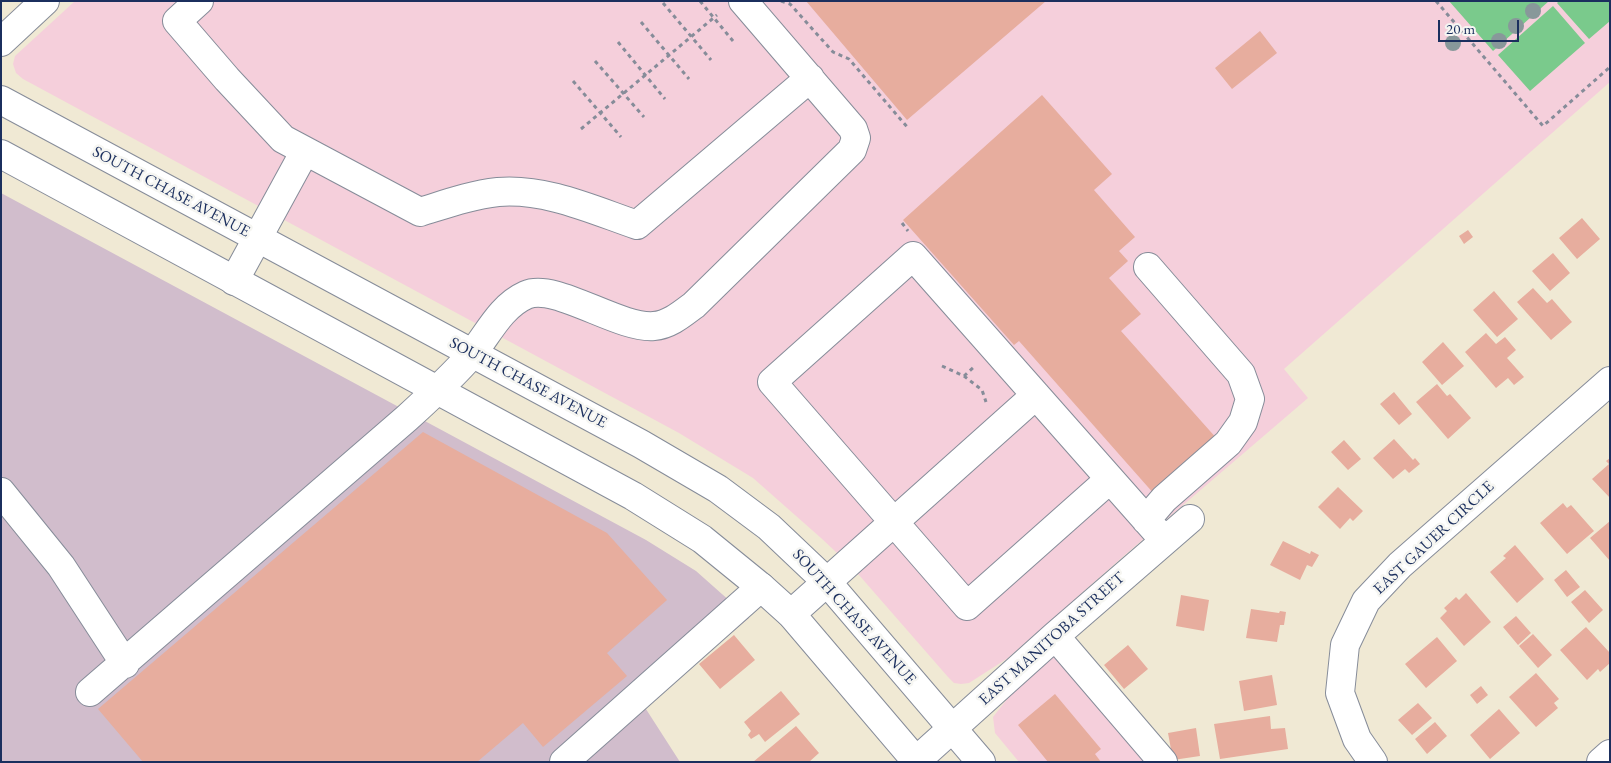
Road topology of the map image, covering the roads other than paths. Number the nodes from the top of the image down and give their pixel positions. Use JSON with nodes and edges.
{"nodes":[{"id":1,"x":45,"y":1,"type":"edge"},
{"id":2,"x":199,"y":1,"type":"edge"},
{"id":3,"x":743,"y":1,"type":"edge"},
{"id":4,"x":1,"y":42,"type":"edge"},
{"id":5,"x":810,"y":78,"type":"junction"},
{"id":6,"x":1,"y":100,"type":"edge"},
{"id":7,"x":305,"y":151,"type":"junction"},
{"id":8,"x":1,"y":154,"type":"edge"},
{"id":9,"x":258,"y":238,"type":"junction"},
{"id":10,"x":1148,"y":267,"type":"dead end"},
{"id":11,"x":234,"y":281,"type":"junction"},
{"id":12,"x":472,"y":354,"type":"junction"},
{"id":13,"x":1610,"y":381,"type":"edge"},
{"id":14,"x":437,"y":391,"type":"junction"},
{"id":15,"x":1036,"y":395,"type":"junction"},
{"id":16,"x":1110,"y":479,"type":"junction"},
{"id":17,"x":1,"y":492,"type":"edge"},
{"id":18,"x":1190,"y":519,"type":"dead end"},
{"id":19,"x":1146,"y":520,"type":"junction"},
{"id":20,"x":894,"y":522,"type":"junction"},
{"id":21,"x":1164,"y":540,"type":"junction"},
{"id":22,"x":827,"y":582,"type":"junction"},
{"id":23,"x":761,"y":587,"type":"junction"},
{"id":24,"x":791,"y":614,"type":"junction"},
{"id":25,"x":1054,"y":636,"type":"junction"},
{"id":26,"x":125,"y":664,"type":"junction"},
{"id":27,"x":90,"y":692,"type":"dead end"},
{"id":28,"x":952,"y":727,"type":"junction"},
{"id":29,"x":1610,"y":754,"type":"edge"},
{"id":30,"x":916,"y":761,"type":"edge"},
{"id":31,"x":564,"y":762,"type":"edge"},
{"id":32,"x":981,"y":762,"type":"edge"},
{"id":33,"x":1163,"y":762,"type":"edge"},
{"id":34,"x":1373,"y":762,"type":"edge"},
{"id":35,"x":1601,"y":762,"type":"edge"}],
"edges":[{"from":1,"to":4,"type":"main road"},
{"from":2,"to":7,"type":"main road"},
{"from":3,"to":5,"type":"main road"},
{"from":5,"to":7,"type":"main road"},
{"from":5,"to":12,"type":"main road"},
{"from":6,"to":9,"type":"main road","name":"SOUTH CHASE AVENUE"},
{"from":7,"to":9,"type":"main road"},
{"from":8,"to":11,"type":"main road"},
{"from":9,"to":11,"type":"main road"},
{"from":9,"to":12,"type":"main road","name":"SOUTH CHASE AVENUE"},
{"from":10,"to":19,"type":"main road"},
{"from":11,"to":14,"type":"main road"},
{"from":12,"to":14,"type":"main road"},
{"from":12,"to":22,"type":"main road","name":"SOUTH CHASE AVENUE"},
{"from":13,"to":34,"type":"main road","name":"EAST GAUER CIRCLE"},
{"from":14,"to":23,"type":"main road"},
{"from":14,"to":26,"type":"main road"},
{"from":15,"to":16,"type":"main road"},
{"from":15,"to":20,"type":"main road"},
{"from":15,"to":20,"type":"main road"},
{"from":16,"to":19,"type":"main road"},
{"from":16,"to":20,"type":"main road"},
{"from":17,"to":26,"type":"main road"},
{"from":18,"to":21,"type":"main road","name":"EAST MANITOBA STREET"},
{"from":19,"to":21,"type":"main road"},
{"from":20,"to":22,"type":"main road"},
{"from":21,"to":25,"type":"main road","name":"EAST MANITOBA STREET"},
{"from":22,"to":24,"type":"main road"},
{"from":22,"to":28,"type":"main road","name":"SOUTH CHASE AVENUE"},
{"from":23,"to":24,"type":"main road"},
{"from":23,"to":31,"type":"main road"},
{"from":24,"to":30,"type":"main road"},
{"from":25,"to":28,"type":"main road","name":"EAST MANITOBA STREET"},
{"from":25,"to":33,"type":"main road"},
{"from":26,"to":27,"type":"main road"},
{"from":28,"to":30,"type":"main road","name":"EAST MANITOBA STREET"},
{"from":28,"to":32,"type":"main road","name":"SOUTH CHASE AVENUE"},
{"from":29,"to":35,"type":"main road"}]}
